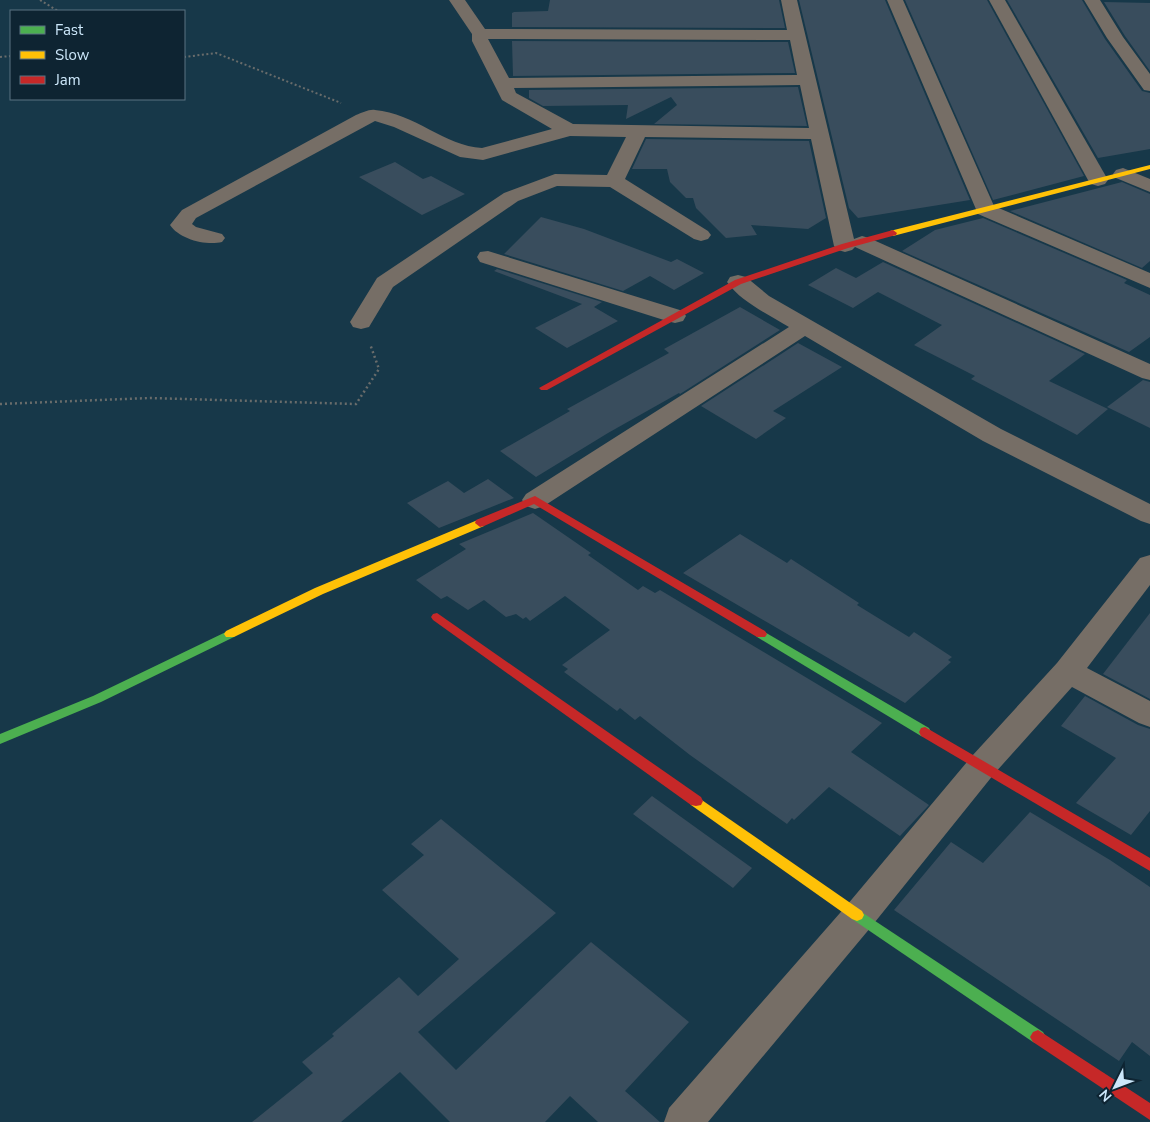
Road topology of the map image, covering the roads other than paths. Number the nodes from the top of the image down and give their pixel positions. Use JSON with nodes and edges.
{"nodes":[{"id":1,"x":458,"y":0,"type":"edge"},
{"id":2,"x":789,"y":0,"type":"edge"},
{"id":3,"x":895,"y":0,"type":"edge"},
{"id":4,"x":997,"y":0,"type":"edge"},
{"id":5,"x":1092,"y":0,"type":"edge"},
{"id":6,"x":480,"y":34,"type":"junction"},
{"id":7,"x":797,"y":35,"type":"junction"},
{"id":8,"x":807,"y":80,"type":"junction"},
{"id":9,"x":503,"y":83,"type":"junction"},
{"id":10,"x":1150,"y":86,"type":"edge"},
{"id":11,"x":570,"y":130,"type":"junction"},
{"id":12,"x":638,"y":131,"type":"junction"},
{"id":13,"x":820,"y":134,"type":"junction"},
{"id":14,"x":1150,"y":167,"type":"edge"},
{"id":15,"x":1123,"y":174,"type":"junction"},
{"id":16,"x":1098,"y":180,"type":"junction"},
{"id":17,"x":614,"y":181,"type":"junction"},
{"id":18,"x":1150,"y":186,"type":"edge"},
{"id":19,"x":985,"y":210,"type":"junction"},
{"id":20,"x":701,"y":235,"type":"dead end"},
{"id":21,"x":215,"y":238,"type":"dead end"},
{"id":22,"x":854,"y":244,"type":"junction"},
{"id":23,"x":488,"y":257,"type":"dead end"},
{"id":24,"x":1150,"y":281,"type":"edge"},
{"id":25,"x":738,"y":282,"type":"junction"},
{"id":26,"x":675,"y":316,"type":"junction"},
{"id":27,"x":361,"y":322,"type":"road end"},
{"id":28,"x":807,"y":326,"type":"junction"},
{"id":29,"x":1150,"y":374,"type":"edge"},
{"id":30,"x":544,"y":388,"type":"dead end"},
{"id":31,"x":535,"y":500,"type":"junction"},
{"id":32,"x":1150,"y":515,"type":"edge"},
{"id":33,"x":1150,"y":565,"type":"edge"},
{"id":34,"x":437,"y":617,"type":"dead end"},
{"id":35,"x":1068,"y":671,"type":"junction"},
{"id":36,"x":1150,"y":715,"type":"edge"},
{"id":37,"x":0,"y":739,"type":"edge"},
{"id":38,"x":983,"y":766,"type":"junction"},
{"id":39,"x":1150,"y":865,"type":"edge"},
{"id":40,"x":859,"y":916,"type":"junction"},
{"id":41,"x":1150,"y":1112,"type":"edge"},
{"id":42,"x":683,"y":1122,"type":"edge"}],
"edges":[{"from":1,"to":6,"type":"street"},
{"from":2,"to":7,"type":"street"},
{"from":3,"to":19,"type":"street"},
{"from":4,"to":16,"type":"street"},
{"from":5,"to":10,"type":"street"},
{"from":6,"to":7,"type":"street"},
{"from":6,"to":9,"type":"street"},
{"from":7,"to":8,"type":"street"},
{"from":8,"to":9,"type":"street"},
{"from":8,"to":13,"type":"street"},
{"from":9,"to":11,"type":"street"},
{"from":11,"to":12,"type":"street"},
{"from":11,"to":21,"type":"street"},
{"from":12,"to":13,"type":"street"},
{"from":12,"to":17,"type":"street"},
{"from":13,"to":22,"type":"street"},
{"from":14,"to":15,"type":"street"},
{"from":15,"to":16,"type":"street"},
{"from":15,"to":18,"type":"street"},
{"from":16,"to":19,"type":"street"},
{"from":17,"to":20,"type":"street"},
{"from":17,"to":27,"type":"street"},
{"from":19,"to":22,"type":"street"},
{"from":19,"to":24,"type":"street"},
{"from":22,"to":25,"type":"street"},
{"from":22,"to":29,"type":"street"},
{"from":23,"to":26,"type":"street"},
{"from":25,"to":26,"type":"street"},
{"from":25,"to":28,"type":"street"},
{"from":26,"to":30,"type":"street"},
{"from":28,"to":31,"type":"street"},
{"from":28,"to":32,"type":"street"},
{"from":31,"to":37,"type":"street"},
{"from":31,"to":38,"type":"street"},
{"from":33,"to":35,"type":"street"},
{"from":34,"to":40,"type":"street"},
{"from":35,"to":36,"type":"street"},
{"from":35,"to":38,"type":"street"},
{"from":38,"to":39,"type":"street"},
{"from":38,"to":40,"type":"street"},
{"from":40,"to":41,"type":"street"},
{"from":40,"to":42,"type":"street"}]}
